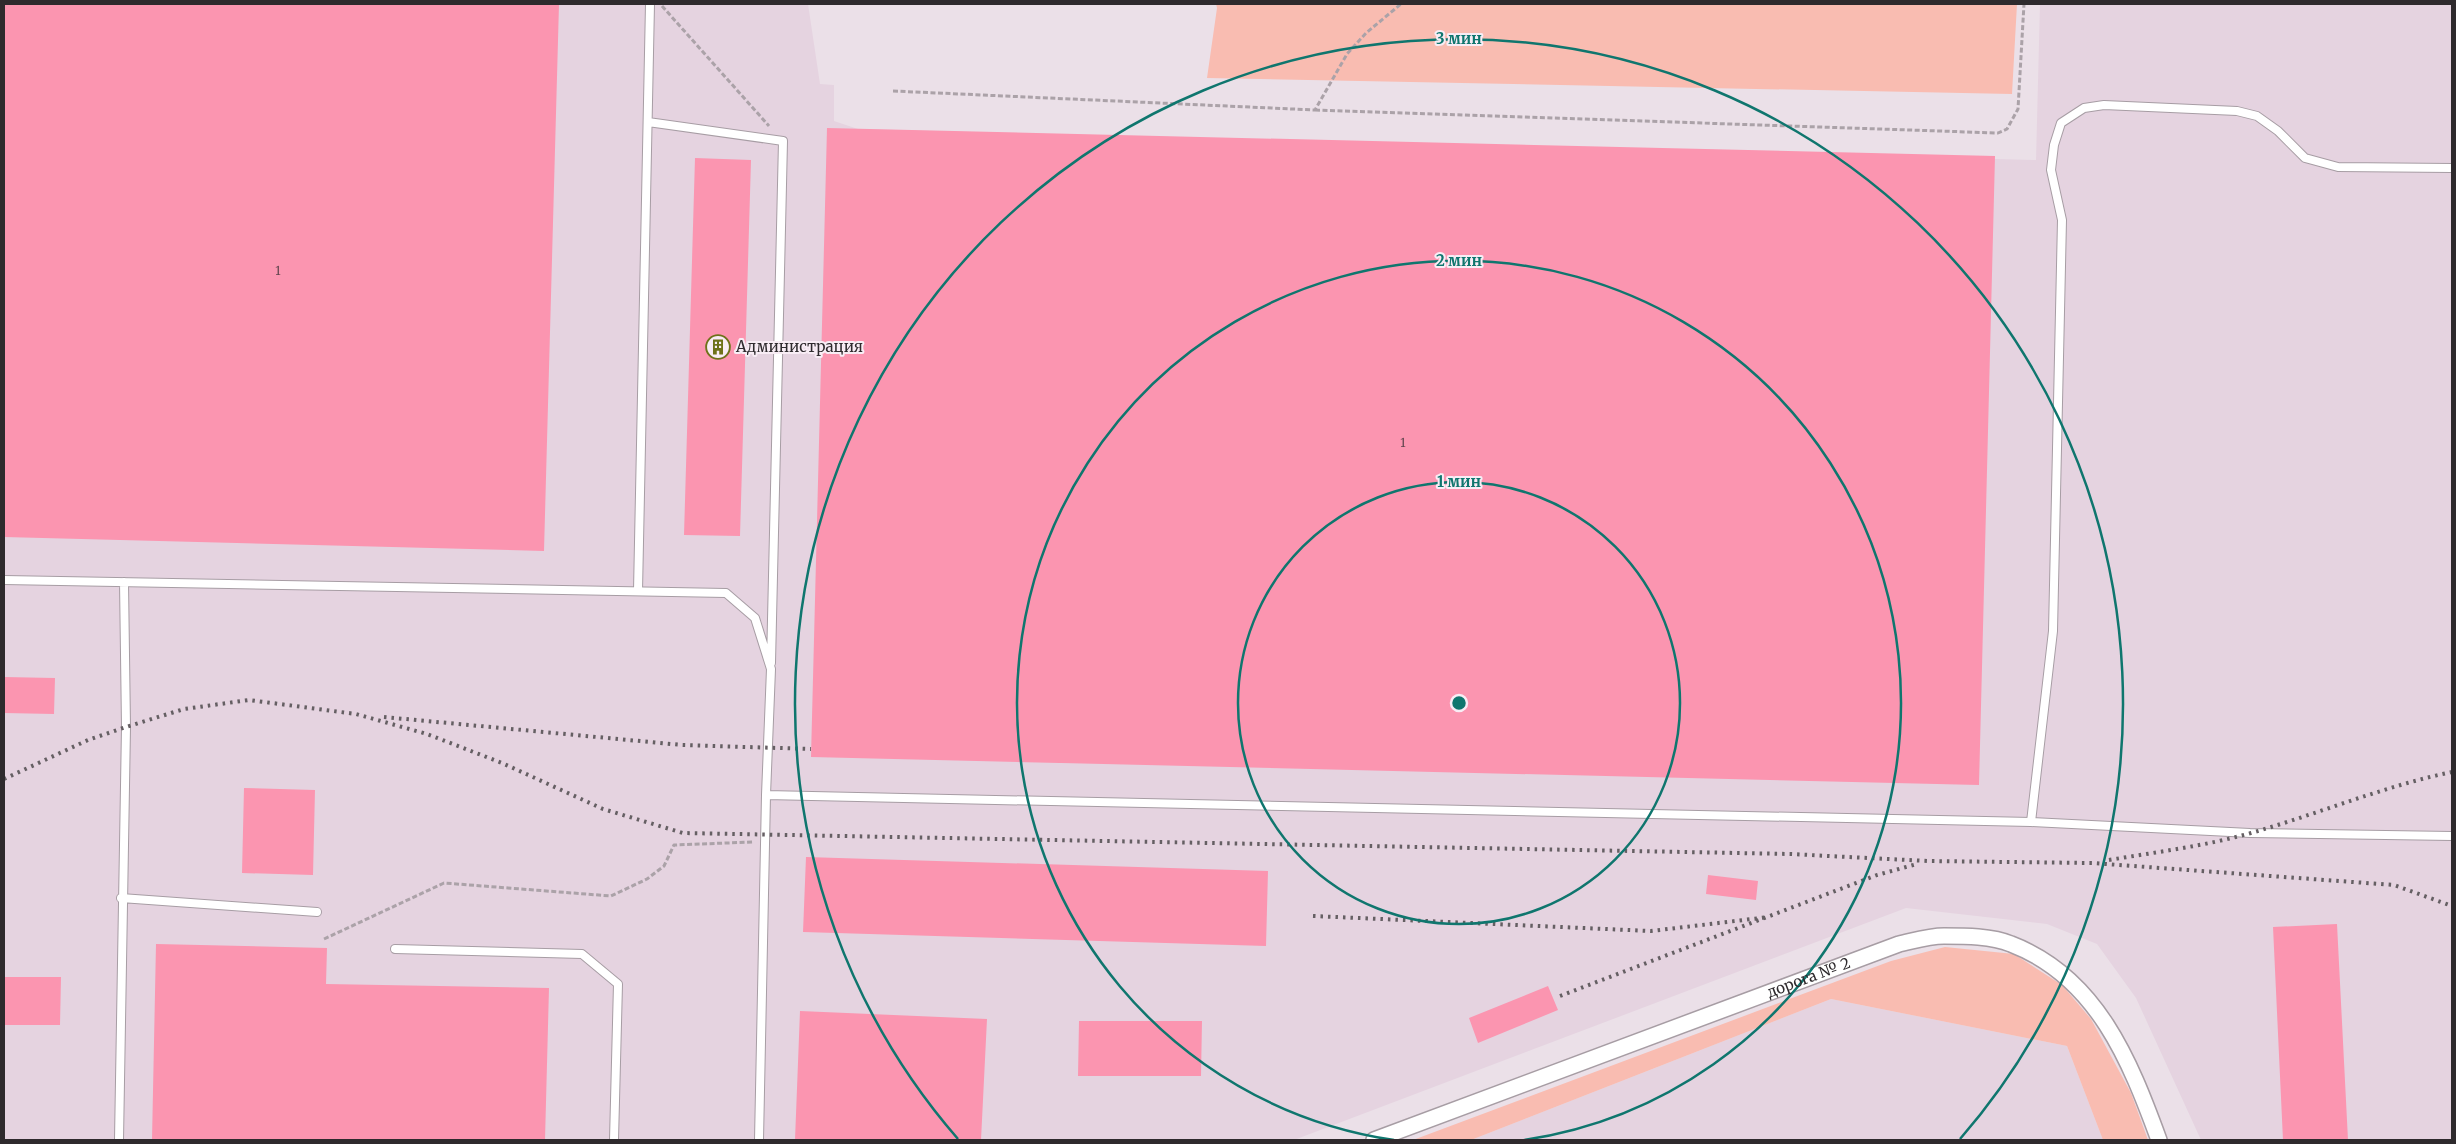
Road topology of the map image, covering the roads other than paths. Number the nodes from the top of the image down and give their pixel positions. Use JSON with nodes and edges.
{"nodes":[{"id":1,"x":650,"y":4,"type":"edge"},
{"id":2,"x":648,"y":122,"type":"junction"},
{"id":3,"x":2452,"y":168,"type":"edge"},
{"id":4,"x":4,"y":580,"type":"edge"},
{"id":5,"x":124,"y":582,"type":"junction"},
{"id":6,"x":638,"y":591,"type":"junction"},
{"id":7,"x":771,"y":669,"type":"junction"},
{"id":8,"x":766,"y":795,"type":"junction"},
{"id":9,"x":2031,"y":822,"type":"junction"},
{"id":10,"x":2452,"y":836,"type":"edge"},
{"id":11,"x":121,"y":898,"type":"junction"},
{"id":12,"x":316,"y":912,"type":"dead end"},
{"id":13,"x":395,"y":949,"type":"dead end"},
{"id":14,"x":1396,"y":1136,"type":"edge"},
{"id":15,"x":119,"y":1140,"type":"edge"},
{"id":16,"x":614,"y":1140,"type":"edge"},
{"id":17,"x":759,"y":1140,"type":"edge"},
{"id":18,"x":1374,"y":1140,"type":"edge"},
{"id":19,"x":2159,"y":1140,"type":"edge"}],
"edges":[{"from":1,"to":2,"type":"lane"},
{"from":2,"to":6,"type":"lane"},
{"from":2,"to":7,"type":"lane"},
{"from":3,"to":9,"type":"lane"},
{"from":4,"to":5,"type":"lane"},
{"from":5,"to":6,"type":"lane"},
{"from":5,"to":11,"type":"lane"},
{"from":6,"to":7,"type":"lane"},
{"from":7,"to":8,"type":"lane"},
{"from":8,"to":9,"type":"lane"},
{"from":8,"to":17,"type":"lane"},
{"from":9,"to":10,"type":"lane"},
{"from":11,"to":12,"type":"lane"},
{"from":11,"to":15,"type":"lane"},
{"from":13,"to":16,"type":"lane"},
{"from":14,"to":18,"type":"street","name":"дорога № 2"},
{"from":14,"to":19,"type":"street","name":"дорога № 2"}]}
